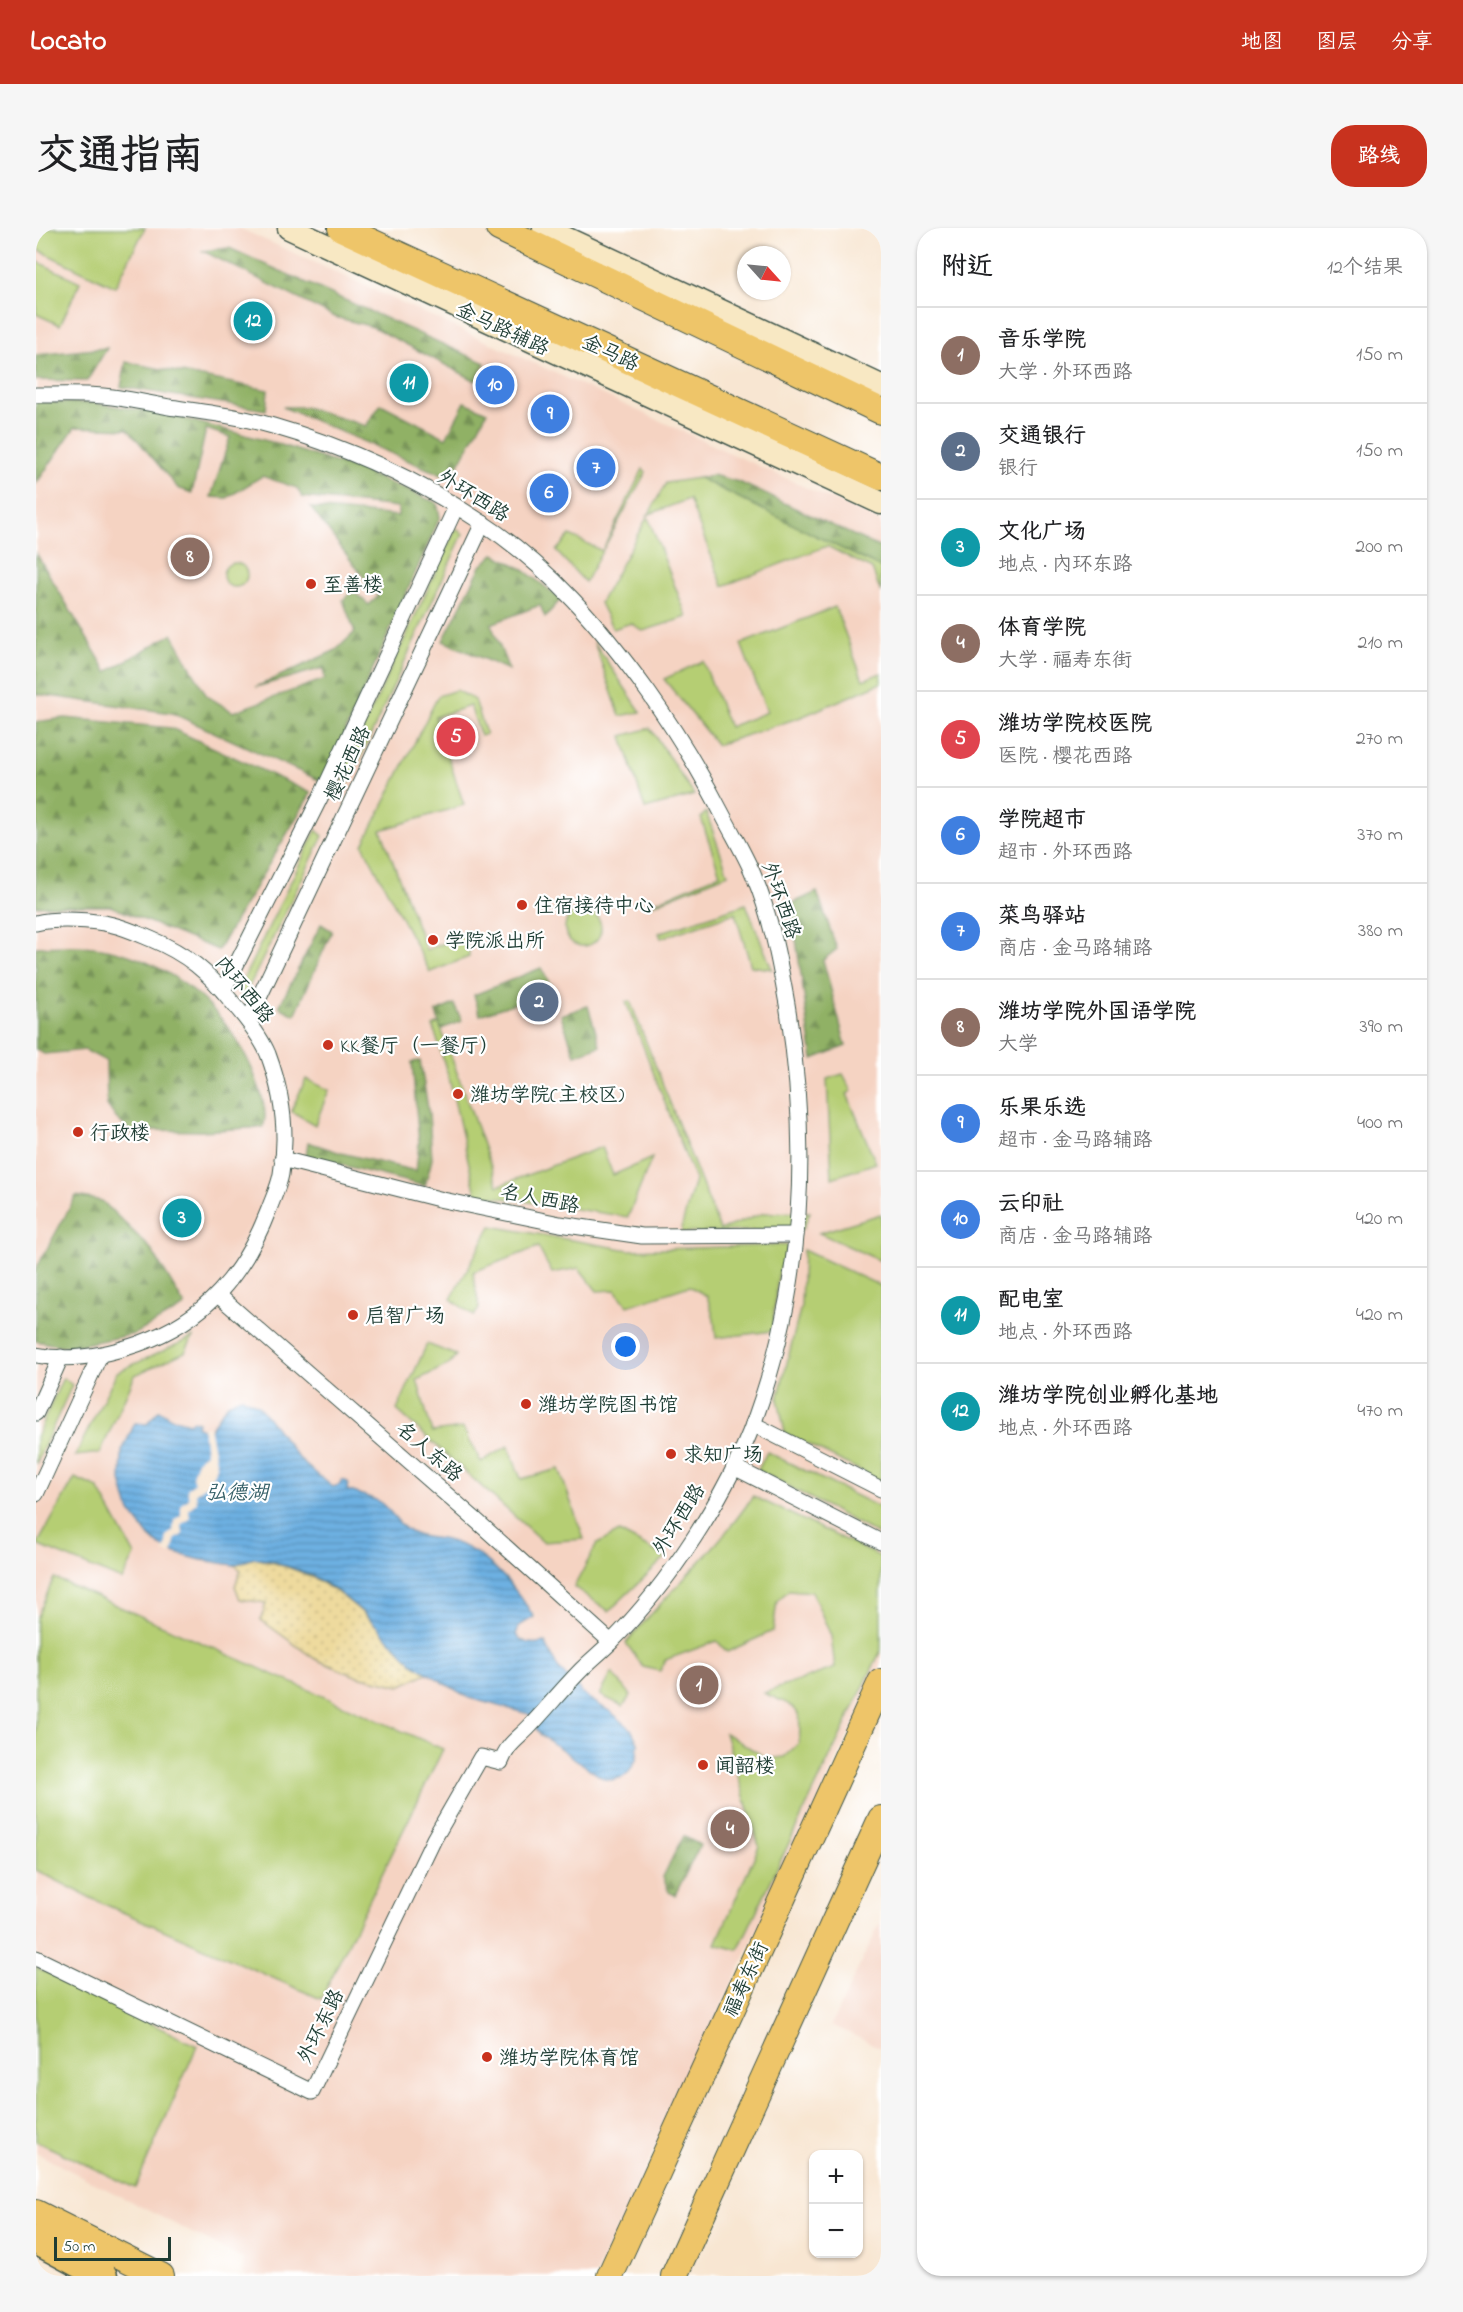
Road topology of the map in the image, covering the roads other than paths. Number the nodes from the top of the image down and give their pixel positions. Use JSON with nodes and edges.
{"nodes":[{"id":1,"x":289,"y":228,"type":"edge"},
{"id":2,"x":341,"y":228,"type":"edge"},
{"id":3,"x":544,"y":228,"type":"edge"},
{"id":4,"x":502,"y":229,"type":"edge"},
{"id":5,"x":881,"y":386,"type":"edge"},
{"id":6,"x":36,"y":395,"type":"edge"},
{"id":7,"x":881,"y":411,"type":"edge"},
{"id":8,"x":881,"y":477,"type":"edge"},
{"id":9,"x":881,"y":503,"type":"edge"},
{"id":10,"x":456,"y":507,"type":"junction"},
{"id":11,"x":483,"y":523,"type":"junction"},
{"id":12,"x":36,"y":923,"type":"edge"},
{"id":13,"x":224,"y":991,"type":"junction"},
{"id":14,"x":248,"y":1021,"type":"junction"},
{"id":15,"x":282,"y":1159,"type":"junction"},
{"id":16,"x":796,"y":1235,"type":"junction"},
{"id":17,"x":218,"y":1295,"type":"junction"},
{"id":18,"x":36,"y":1355,"type":"edge"},
{"id":19,"x":100,"y":1355,"type":"junction"},
{"id":20,"x":61,"y":1357,"type":"junction"},
{"id":21,"x":36,"y":1413,"type":"edge"},
{"id":22,"x":753,"y":1424,"type":"junction"},
{"id":23,"x":734,"y":1467,"type":"junction"},
{"id":24,"x":881,"y":1489,"type":"edge"},
{"id":25,"x":36,"y":1494,"type":"edge"},
{"id":26,"x":881,"y":1542,"type":"edge"},
{"id":27,"x":611,"y":1642,"type":"junction"},
{"id":28,"x":881,"y":1682,"type":"edge"},
{"id":29,"x":501,"y":1762,"type":"joint"},
{"id":30,"x":881,"y":1820,"type":"edge"},
{"id":31,"x":36,"y":1958,"type":"edge"},
{"id":32,"x":36,"y":2213,"type":"edge"},
{"id":33,"x":36,"y":2240,"type":"edge"},
{"id":34,"x":102,"y":2276,"type":"edge"},
{"id":35,"x":161,"y":2276,"type":"edge"},
{"id":36,"x":610,"y":2276,"type":"edge"},
{"id":37,"x":674,"y":2276,"type":"edge"}],
"edges":[{"from":1,"to":9,"type":"street","name":"金马路辅路"},
{"from":2,"to":8,"type":"main road","name":"金马路"},
{"from":3,"to":5,"type":"street"},
{"from":4,"to":7,"type":"main road"},
{"from":6,"to":10,"type":"street","name":"外环西路"},
{"from":10,"to":11,"type":"street","name":"外环西路"},
{"from":10,"to":13,"type":"street","name":"樱花西路"},
{"from":11,"to":14,"type":"street","name":"樱花西路"},
{"from":11,"to":16,"type":"street","name":"外环西路"},
{"from":12,"to":13,"type":"street","name":"内环西路"},
{"from":13,"to":14,"type":"street","name":"内环西路"},
{"from":14,"to":15,"type":"street","name":"内环西路"},
{"from":15,"to":16,"type":"street","name":"名人西路"},
{"from":15,"to":17,"type":"street","name":"内环西路"},
{"from":16,"to":22,"type":"street","name":"外环西路"},
{"from":17,"to":19,"type":"street","name":"内环西路"},
{"from":17,"to":27,"type":"street","name":"名人东路"},
{"from":18,"to":20,"type":"street","name":"内环西路"},
{"from":19,"to":20,"type":"street","name":"内环西路"},
{"from":19,"to":25,"type":"street"},
{"from":20,"to":21,"type":"street"},
{"from":22,"to":23,"type":"street","name":"外环西路"},
{"from":22,"to":24,"type":"street"},
{"from":23,"to":26,"type":"street"},
{"from":23,"to":27,"type":"street","name":"外环西路"},
{"from":27,"to":29,"type":"street","name":"外环西路"},
{"from":28,"to":36,"type":"main road","name":"福寿东街"},
{"from":29,"to":31,"type":"street","name":"外环东路"},
{"from":30,"to":37,"type":"main road"},
{"from":32,"to":35,"type":"main road"},
{"from":33,"to":34,"type":"highway"}]}
